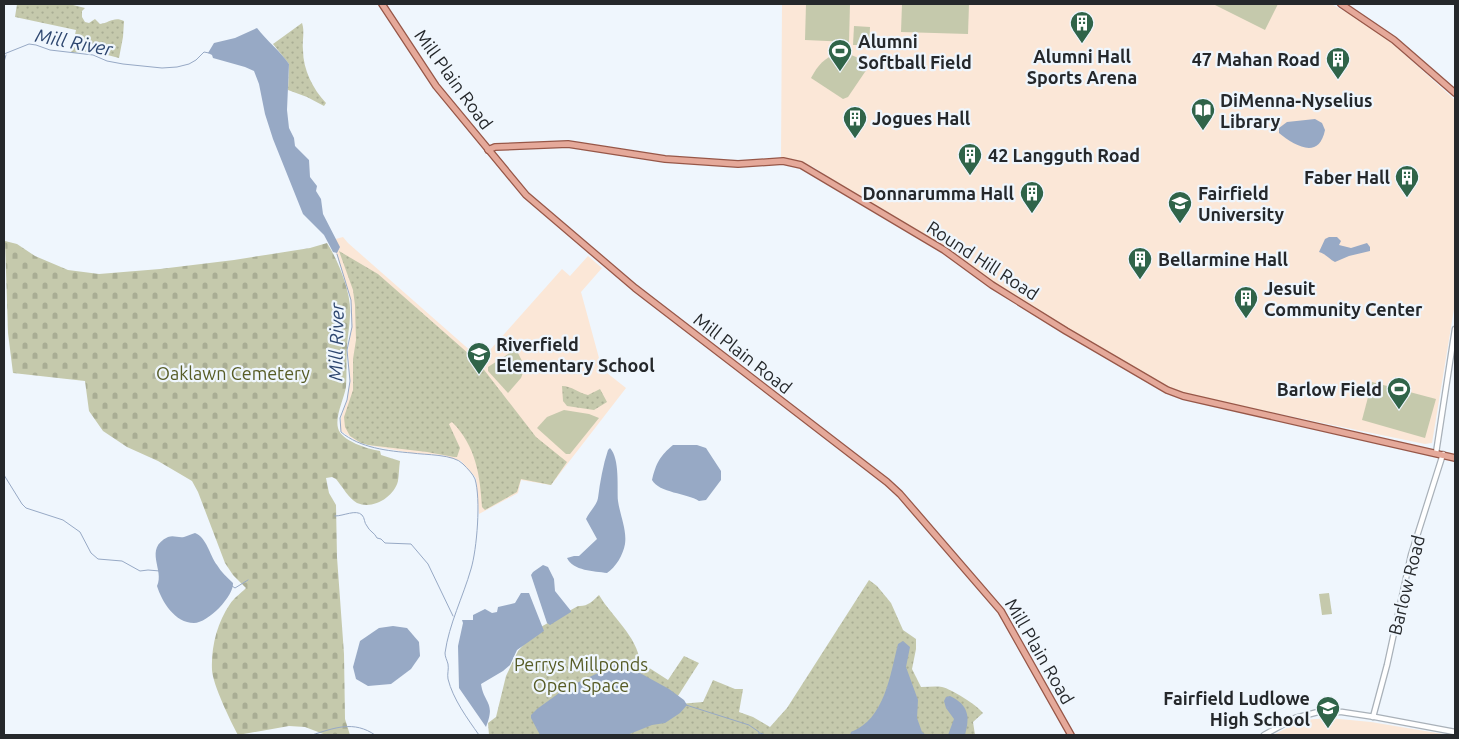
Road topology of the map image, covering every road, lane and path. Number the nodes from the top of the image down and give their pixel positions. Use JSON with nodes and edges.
{"nodes":[{"id":1,"x":382,"y":4,"type":"edge"},
{"id":2,"x":1341,"y":4,"type":"edge"},
{"id":3,"x":1455,"y":93,"type":"edge"},
{"id":4,"x":488,"y":150,"type":"junction"},
{"id":5,"x":1455,"y":329,"type":"edge"},
{"id":6,"x":1436,"y":452,"type":"junction"},
{"id":7,"x":1443,"y":454,"type":"junction"},
{"id":8,"x":1455,"y":458,"type":"edge"},
{"id":9,"x":1373,"y":717,"type":"junction"},
{"id":10,"x":1455,"y":732,"type":"edge"},
{"id":11,"x":1071,"y":735,"type":"edge"},
{"id":12,"x":1264,"y":735,"type":"edge"}],
"edges":[{"from":1,"to":4,"type":"main road","name":"Mill Plain Road"},
{"from":2,"to":3,"type":"main road"},
{"from":4,"to":6,"type":"main road","name":"Round Hill Road"},
{"from":4,"to":11,"type":"main road","name":"Mill Plain Road"},
{"from":5,"to":6,"type":"street"},
{"from":6,"to":7,"type":"main road","name":"Round Hill Road"},
{"from":7,"to":8,"type":"main road","name":"Round Hill Road"},
{"from":7,"to":9,"type":"street","name":"Barlow Road"},
{"from":9,"to":10,"type":"street"},
{"from":9,"to":12,"type":"street"}]}
